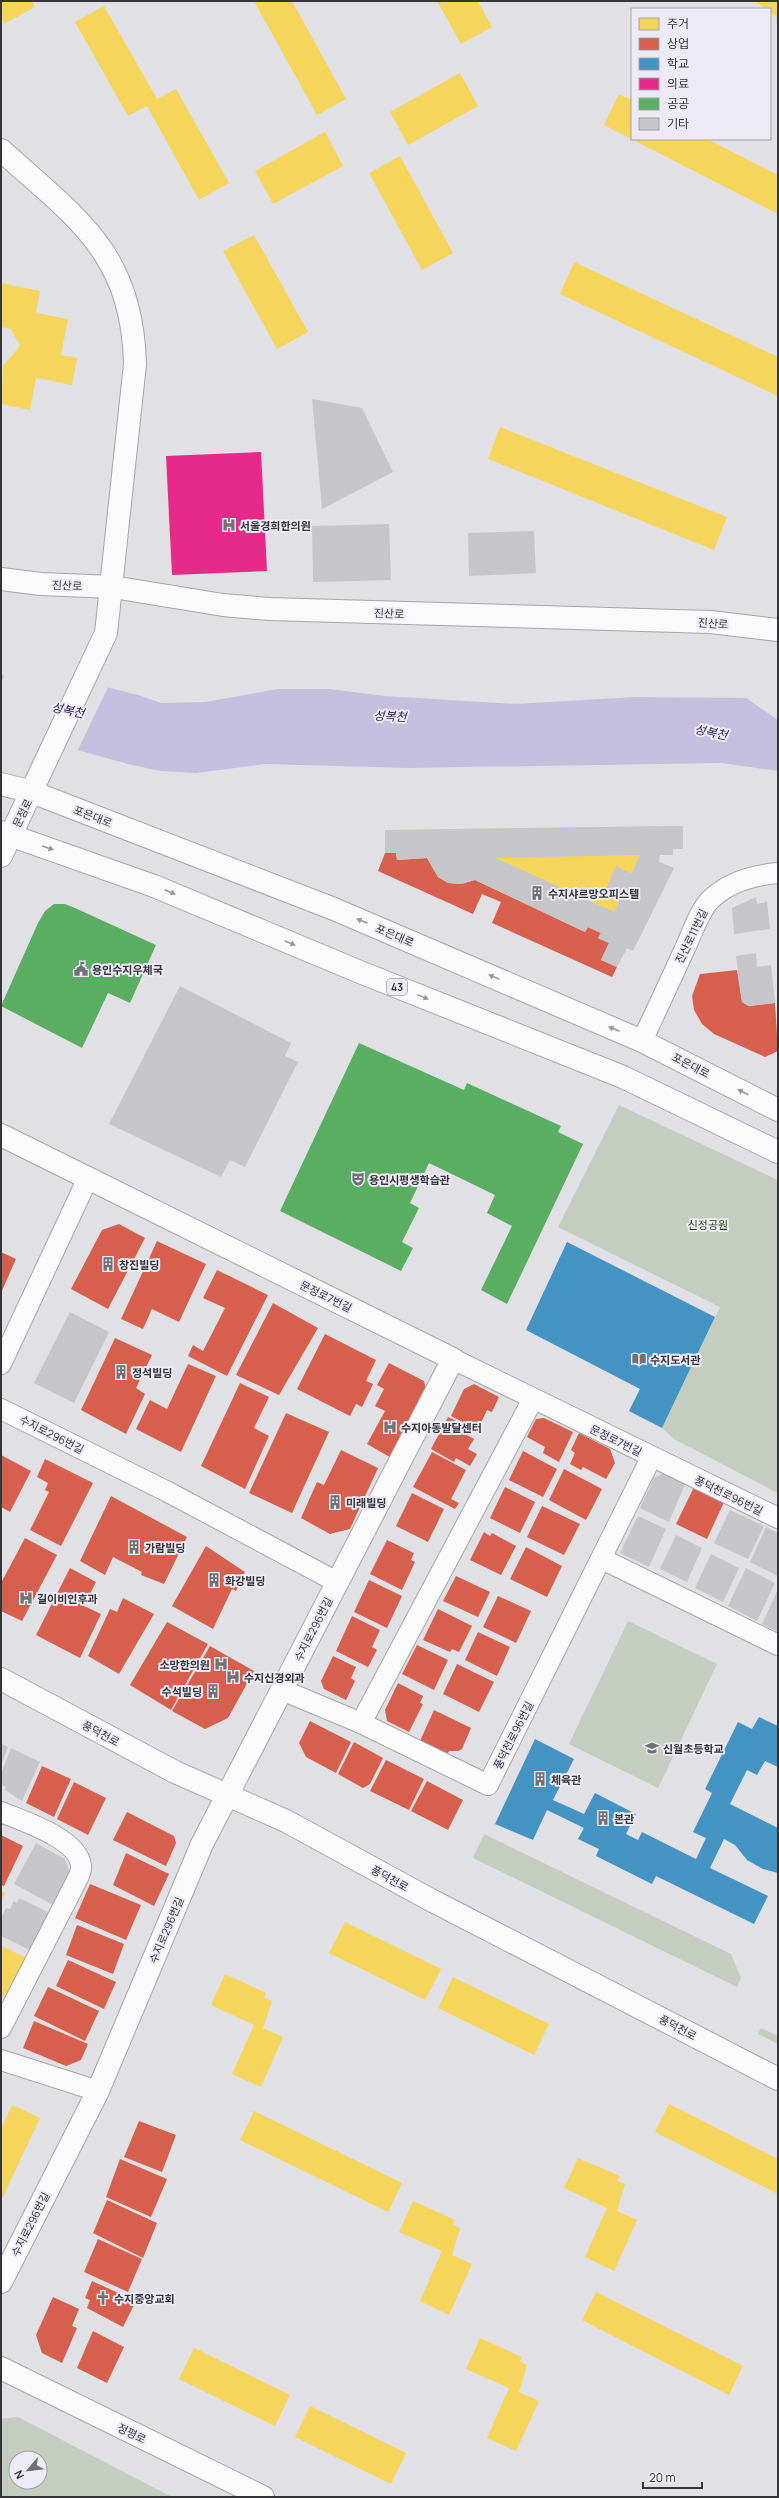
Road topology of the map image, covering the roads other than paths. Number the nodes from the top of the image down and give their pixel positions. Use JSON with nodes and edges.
{"nodes":[{"id":1,"x":1,"y":150,"type":"edge"},
{"id":2,"x":1,"y":579,"type":"edge"},
{"id":3,"x":113,"y":587,"type":"junction"},
{"id":4,"x":778,"y":630,"type":"edge"},
{"id":5,"x":1,"y":784,"type":"edge"},
{"id":6,"x":32,"y":792,"type":"junction"},
{"id":7,"x":6,"y":834,"type":"edge"},
{"id":8,"x":1,"y":856,"type":"edge"},
{"id":9,"x":778,"y":873,"type":"edge"},
{"id":10,"x":642,"y":1041,"type":"junction"},
{"id":11,"x":778,"y":1110,"type":"edge"},
{"id":12,"x":1,"y":1135,"type":"edge"},
{"id":13,"x":778,"y":1152,"type":"edge"},
{"id":14,"x":88,"y":1178,"type":"junction"},
{"id":15,"x":453,"y":1359,"type":"junction"},
{"id":16,"x":1,"y":1364,"type":"edge"},
{"id":17,"x":533,"y":1399,"type":"junction"},
{"id":18,"x":1,"y":1409,"type":"edge"},
{"id":19,"x":651,"y":1458,"type":"junction"},
{"id":20,"x":778,"y":1518,"type":"edge"},
{"id":21,"x":602,"y":1560,"type":"junction"},
{"id":22,"x":337,"y":1582,"type":"junction"},
{"id":23,"x":778,"y":1645,"type":"edge"},
{"id":24,"x":1,"y":1679,"type":"edge"},
{"id":25,"x":282,"y":1690,"type":"junction"},
{"id":26,"x":361,"y":1723,"type":"junction"},
{"id":27,"x":227,"y":1795,"type":"junction"},
{"id":28,"x":1,"y":1812,"type":"edge"},
{"id":29,"x":1,"y":2028,"type":"edge"},
{"id":30,"x":1,"y":2060,"type":"edge"},
{"id":31,"x":778,"y":2079,"type":"edge"},
{"id":32,"x":98,"y":2091,"type":"junction"},
{"id":33,"x":1,"y":2282,"type":"edge"},
{"id":34,"x":1,"y":2368,"type":"edge"},
{"id":35,"x":263,"y":2497,"type":"edge"}],
"edges":[{"from":1,"to":3,"type":"street","name":"문정로"},
{"from":2,"to":3,"type":"street","name":"진산로"},
{"from":3,"to":4,"type":"street","name":"진산로"},
{"from":3,"to":6,"type":"street","name":"문정로"},
{"from":5,"to":6,"type":"street","name":"포은대로"},
{"from":6,"to":7,"type":"street","name":"문정로"},
{"from":10,"to":6,"type":"street","name":"포은대로","one_way":true},
{"from":7,"to":8,"type":"street","name":"문정로"},
{"from":7,"to":13,"type":"street","number":"43","one_way":true},
{"from":9,"to":10,"type":"street","name":"진산로11번길"},
{"from":11,"to":10,"type":"street","name":"포은대로","one_way":true},
{"from":12,"to":14,"type":"street","name":"문정로7번길"},
{"from":14,"to":15,"type":"street","name":"문정로7번길"},
{"from":14,"to":16,"type":"street"},
{"from":15,"to":17,"type":"street","name":"문정로7번길"},
{"from":15,"to":22,"type":"street","name":"수지로296번길"},
{"from":17,"to":19,"type":"street","name":"문정로7번길"},
{"from":17,"to":26,"type":"street"},
{"from":18,"to":22,"type":"street","name":"수지로296번길"},
{"from":19,"to":20,"type":"street","name":"풍덕천로96번길"},
{"from":19,"to":21,"type":"street","name":"풍덕천로96번길"},
{"from":21,"to":23,"type":"street"},
{"from":21,"to":26,"type":"street","name":"풍덕천로96번길"},
{"from":22,"to":25,"type":"street","name":"수지로296번길"},
{"from":24,"to":27,"type":"street","name":"풍덕천로"},
{"from":25,"to":26,"type":"street","name":"풍덕천로96번길"},
{"from":25,"to":27,"type":"street","name":"수지로296번길"},
{"from":27,"to":31,"type":"street","name":"풍덕천로"},
{"from":27,"to":32,"type":"street","name":"수지로296번길"},
{"from":28,"to":29,"type":"street"},
{"from":30,"to":32,"type":"street"},
{"from":32,"to":33,"type":"street","name":"수지로296번길"},
{"from":34,"to":35,"type":"street","name":"정평로"}]}
